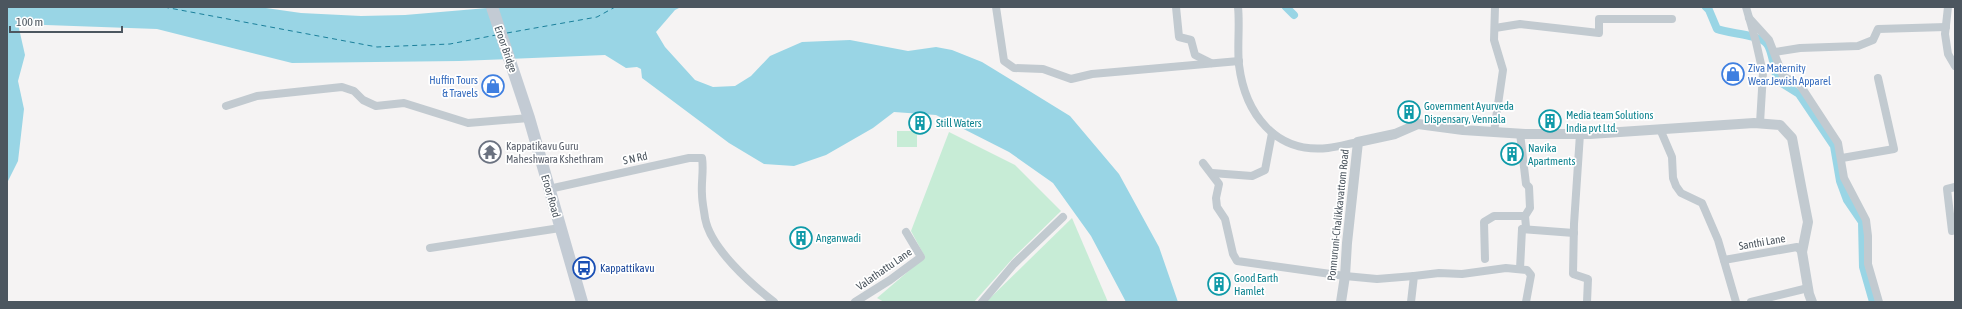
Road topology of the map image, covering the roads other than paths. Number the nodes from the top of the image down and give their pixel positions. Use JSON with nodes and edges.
{"nodes":[{"id":1,"x":492,"y":7,"type":"edge"},
{"id":2,"x":996,"y":7,"type":"edge"},
{"id":3,"x":1176,"y":7,"type":"edge"},
{"id":4,"x":1238,"y":7,"type":"edge"},
{"id":5,"x":1495,"y":7,"type":"edge"},
{"id":6,"x":1746,"y":7,"type":"edge"},
{"id":7,"x":1948,"y":7,"type":"edge"},
{"id":8,"x":1672,"y":18,"type":"dead end"},
{"id":9,"x":1749,"y":18,"type":"junction"},
{"id":10,"x":1946,"y":27,"type":"junction"},
{"id":11,"x":1495,"y":28,"type":"junction"},
{"id":12,"x":1775,"y":52,"type":"junction"},
{"id":13,"x":1239,"y":61,"type":"junction"},
{"id":14,"x":1211,"y":63,"type":"junction"},
{"id":15,"x":1955,"y":66,"type":"edge"},
{"id":16,"x":1878,"y":78,"type":"dead end"},
{"id":17,"x":520,"y":91,"type":"joint"},
{"id":18,"x":226,"y":106,"type":"dead end"},
{"id":19,"x":529,"y":118,"type":"junction"},
{"id":20,"x":1760,"y":123,"type":"junction"},
{"id":21,"x":1660,"y":129,"type":"junction"},
{"id":22,"x":1494,"y":132,"type":"junction"},
{"id":23,"x":1272,"y":133,"type":"junction"},
{"id":24,"x":1520,"y":133,"type":"junction"},
{"id":25,"x":1580,"y":134,"type":"junction"},
{"id":26,"x":1358,"y":142,"type":"junction"},
{"id":27,"x":1842,"y":158,"type":"junction"},
{"id":28,"x":1203,"y":163,"type":"dead end"},
{"id":29,"x":1212,"y":173,"type":"junction"},
{"id":30,"x":1955,"y":187,"type":"edge"},
{"id":31,"x":549,"y":189,"type":"junction"},
{"id":32,"x":1525,"y":216,"type":"junction"},
{"id":33,"x":1063,"y":217,"type":"dead end"},
{"id":34,"x":560,"y":228,"type":"junction"},
{"id":35,"x":1522,"y":229,"type":"junction"},
{"id":36,"x":1952,"y":231,"type":"dead end"},
{"id":37,"x":906,"y":232,"type":"dead end"},
{"id":38,"x":1574,"y":233,"type":"junction"},
{"id":39,"x":430,"y":248,"type":"dead end"},
{"id":40,"x":1802,"y":252,"type":"junction"},
{"id":41,"x":1485,"y":259,"type":"dead end"},
{"id":42,"x":1724,"y":260,"type":"junction"},
{"id":43,"x":1520,"y":269,"type":"junction"},
{"id":44,"x":1345,"y":276,"type":"junction"},
{"id":45,"x":1414,"y":276,"type":"junction"},
{"id":46,"x":1808,"y":288,"type":"junction"},
{"id":47,"x":582,"y":302,"type":"edge"},
{"id":48,"x":774,"y":302,"type":"edge"},
{"id":49,"x":855,"y":302,"type":"edge"},
{"id":50,"x":982,"y":302,"type":"edge"},
{"id":51,"x":1341,"y":302,"type":"edge"},
{"id":52,"x":1411,"y":302,"type":"edge"},
{"id":53,"x":1526,"y":302,"type":"edge"},
{"id":54,"x":1587,"y":302,"type":"edge"},
{"id":55,"x":1736,"y":302,"type":"edge"},
{"id":56,"x":1751,"y":302,"type":"edge"},
{"id":57,"x":1812,"y":302,"type":"edge"},
{"id":58,"x":1879,"y":302,"type":"edge"}],
"edges":[{"from":1,"to":17,"type":"main road","name":"Eroor Bridge"},
{"from":2,"to":14,"type":"street"},
{"from":3,"to":14,"type":"street"},
{"from":4,"to":13,"type":"street"},
{"from":5,"to":11,"type":"street"},
{"from":6,"to":9,"type":"street"},
{"from":7,"to":10,"type":"street"},
{"from":8,"to":11,"type":"street"},
{"from":9,"to":12,"type":"street"},
{"from":9,"to":20,"type":"street"},
{"from":10,"to":12,"type":"street"},
{"from":10,"to":15,"type":"street"},
{"from":11,"to":22,"type":"street"},
{"from":12,"to":27,"type":"street"},
{"from":13,"to":14,"type":"street"},
{"from":13,"to":23,"type":"street"},
{"from":16,"to":27,"type":"street"},
{"from":17,"to":19,"type":"main road","name":"Eroor Road"},
{"from":18,"to":19,"type":"street"},
{"from":19,"to":31,"type":"main road","name":"Eroor Road"},
{"from":20,"to":21,"type":"street","name":"Ponnuruni-Chalikkavattom Road"},
{"from":20,"to":40,"type":"street","name":"Ponnuruni-Chalikkavattom Road"},
{"from":21,"to":25,"type":"street","name":"Ponnuruni-Chalikkavattom Road"},
{"from":21,"to":42,"type":"street"},
{"from":22,"to":24,"type":"street","name":"Ponnuruni-Chalikkavattom Road"},
{"from":22,"to":26,"type":"street","name":"Ponnuruni-Chalikkavattom Road"},
{"from":23,"to":26,"type":"street"},
{"from":23,"to":29,"type":"street"},
{"from":24,"to":25,"type":"street","name":"Ponnuruni-Chalikkavattom Road"},
{"from":24,"to":32,"type":"street"},
{"from":25,"to":38,"type":"street"},
{"from":26,"to":44,"type":"street","name":"Ponnuruni-Chalikkavattom Road"},
{"from":27,"to":58,"type":"street"},
{"from":28,"to":29,"type":"street"},
{"from":29,"to":44,"type":"street"},
{"from":30,"to":36,"type":"street"},
{"from":31,"to":34,"type":"main road","name":"Eroor Road"},
{"from":31,"to":48,"type":"street","name":"S N Rd"},
{"from":32,"to":35,"type":"street"},
{"from":32,"to":41,"type":"street"},
{"from":33,"to":50,"type":"street"},
{"from":34,"to":39,"type":"street"},
{"from":34,"to":47,"type":"main road","name":"Eroor Road"},
{"from":35,"to":38,"type":"street"},
{"from":35,"to":43,"type":"street"},
{"from":37,"to":49,"type":"street","name":"Valathattu Lane"},
{"from":38,"to":54,"type":"street"},
{"from":40,"to":42,"type":"street","name":"Santhi Lane"},
{"from":40,"to":46,"type":"street","name":"Ponnuruni-Chalikkavattom Road"},
{"from":42,"to":55,"type":"street"},
{"from":43,"to":45,"type":"street"},
{"from":43,"to":53,"type":"street"},
{"from":44,"to":45,"type":"street"},
{"from":44,"to":51,"type":"street","name":"Ponnuruni-Chalikkavattom Road"},
{"from":45,"to":52,"type":"street"},
{"from":46,"to":56,"type":"street"},
{"from":46,"to":57,"type":"street","name":"Ponnuruni-Chalikkavattom Road"}]}
